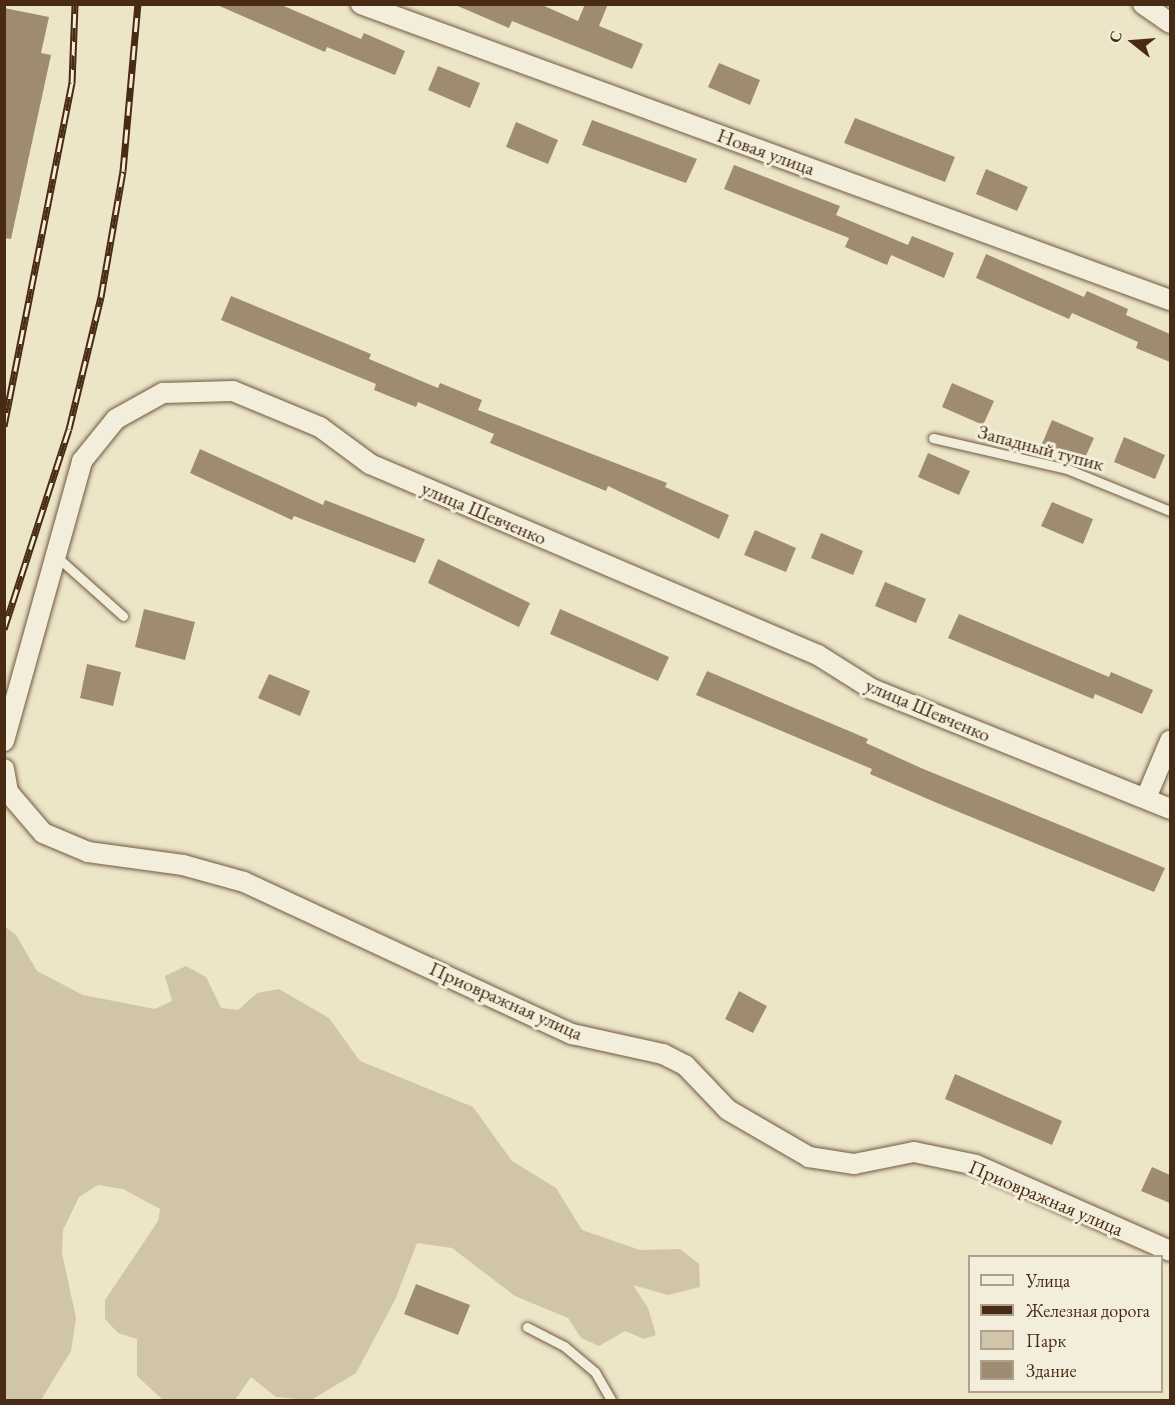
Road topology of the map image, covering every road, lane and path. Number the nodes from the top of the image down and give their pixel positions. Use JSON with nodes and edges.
{"nodes":[{"id":1,"x":361,"y":4,"type":"edge"},
{"id":2,"x":1143,"y":4,"type":"edge"},
{"id":3,"x":1170,"y":23,"type":"edge"},
{"id":4,"x":1170,"y":300,"type":"edge"},
{"id":5,"x":933,"y":438,"type":"dead end"},
{"id":6,"x":1170,"y":511,"type":"edge"},
{"id":7,"x":56,"y":556,"type":"junction"},
{"id":8,"x":123,"y":616,"type":"dead end"},
{"id":9,"x":4,"y":741,"type":"edge"},
{"id":10,"x":1170,"y":741,"type":"edge"},
{"id":11,"x":4,"y":769,"type":"edge"},
{"id":12,"x":1146,"y":798,"type":"junction"},
{"id":13,"x":1170,"y":809,"type":"edge"},
{"id":14,"x":1170,"y":1251,"type":"edge"},
{"id":15,"x":527,"y":1327,"type":"dead end"},
{"id":16,"x":611,"y":1401,"type":"edge"}],
"edges":[{"from":1,"to":4,"type":"street","name":"Новая улица"},
{"from":2,"to":3,"type":"street"},
{"from":5,"to":6,"type":"lane","name":"Западный тупик"},
{"from":7,"to":8,"type":"lane"},
{"from":7,"to":9,"type":"street","name":"улица Шевченко"},
{"from":7,"to":12,"type":"street","name":"улица Шевченко"},
{"from":10,"to":12,"type":"street"},
{"from":11,"to":14,"type":"street","name":"Приовражная улица"},
{"from":12,"to":13,"type":"street","name":"улица Шевченко"},
{"from":15,"to":16,"type":"lane"}]}
